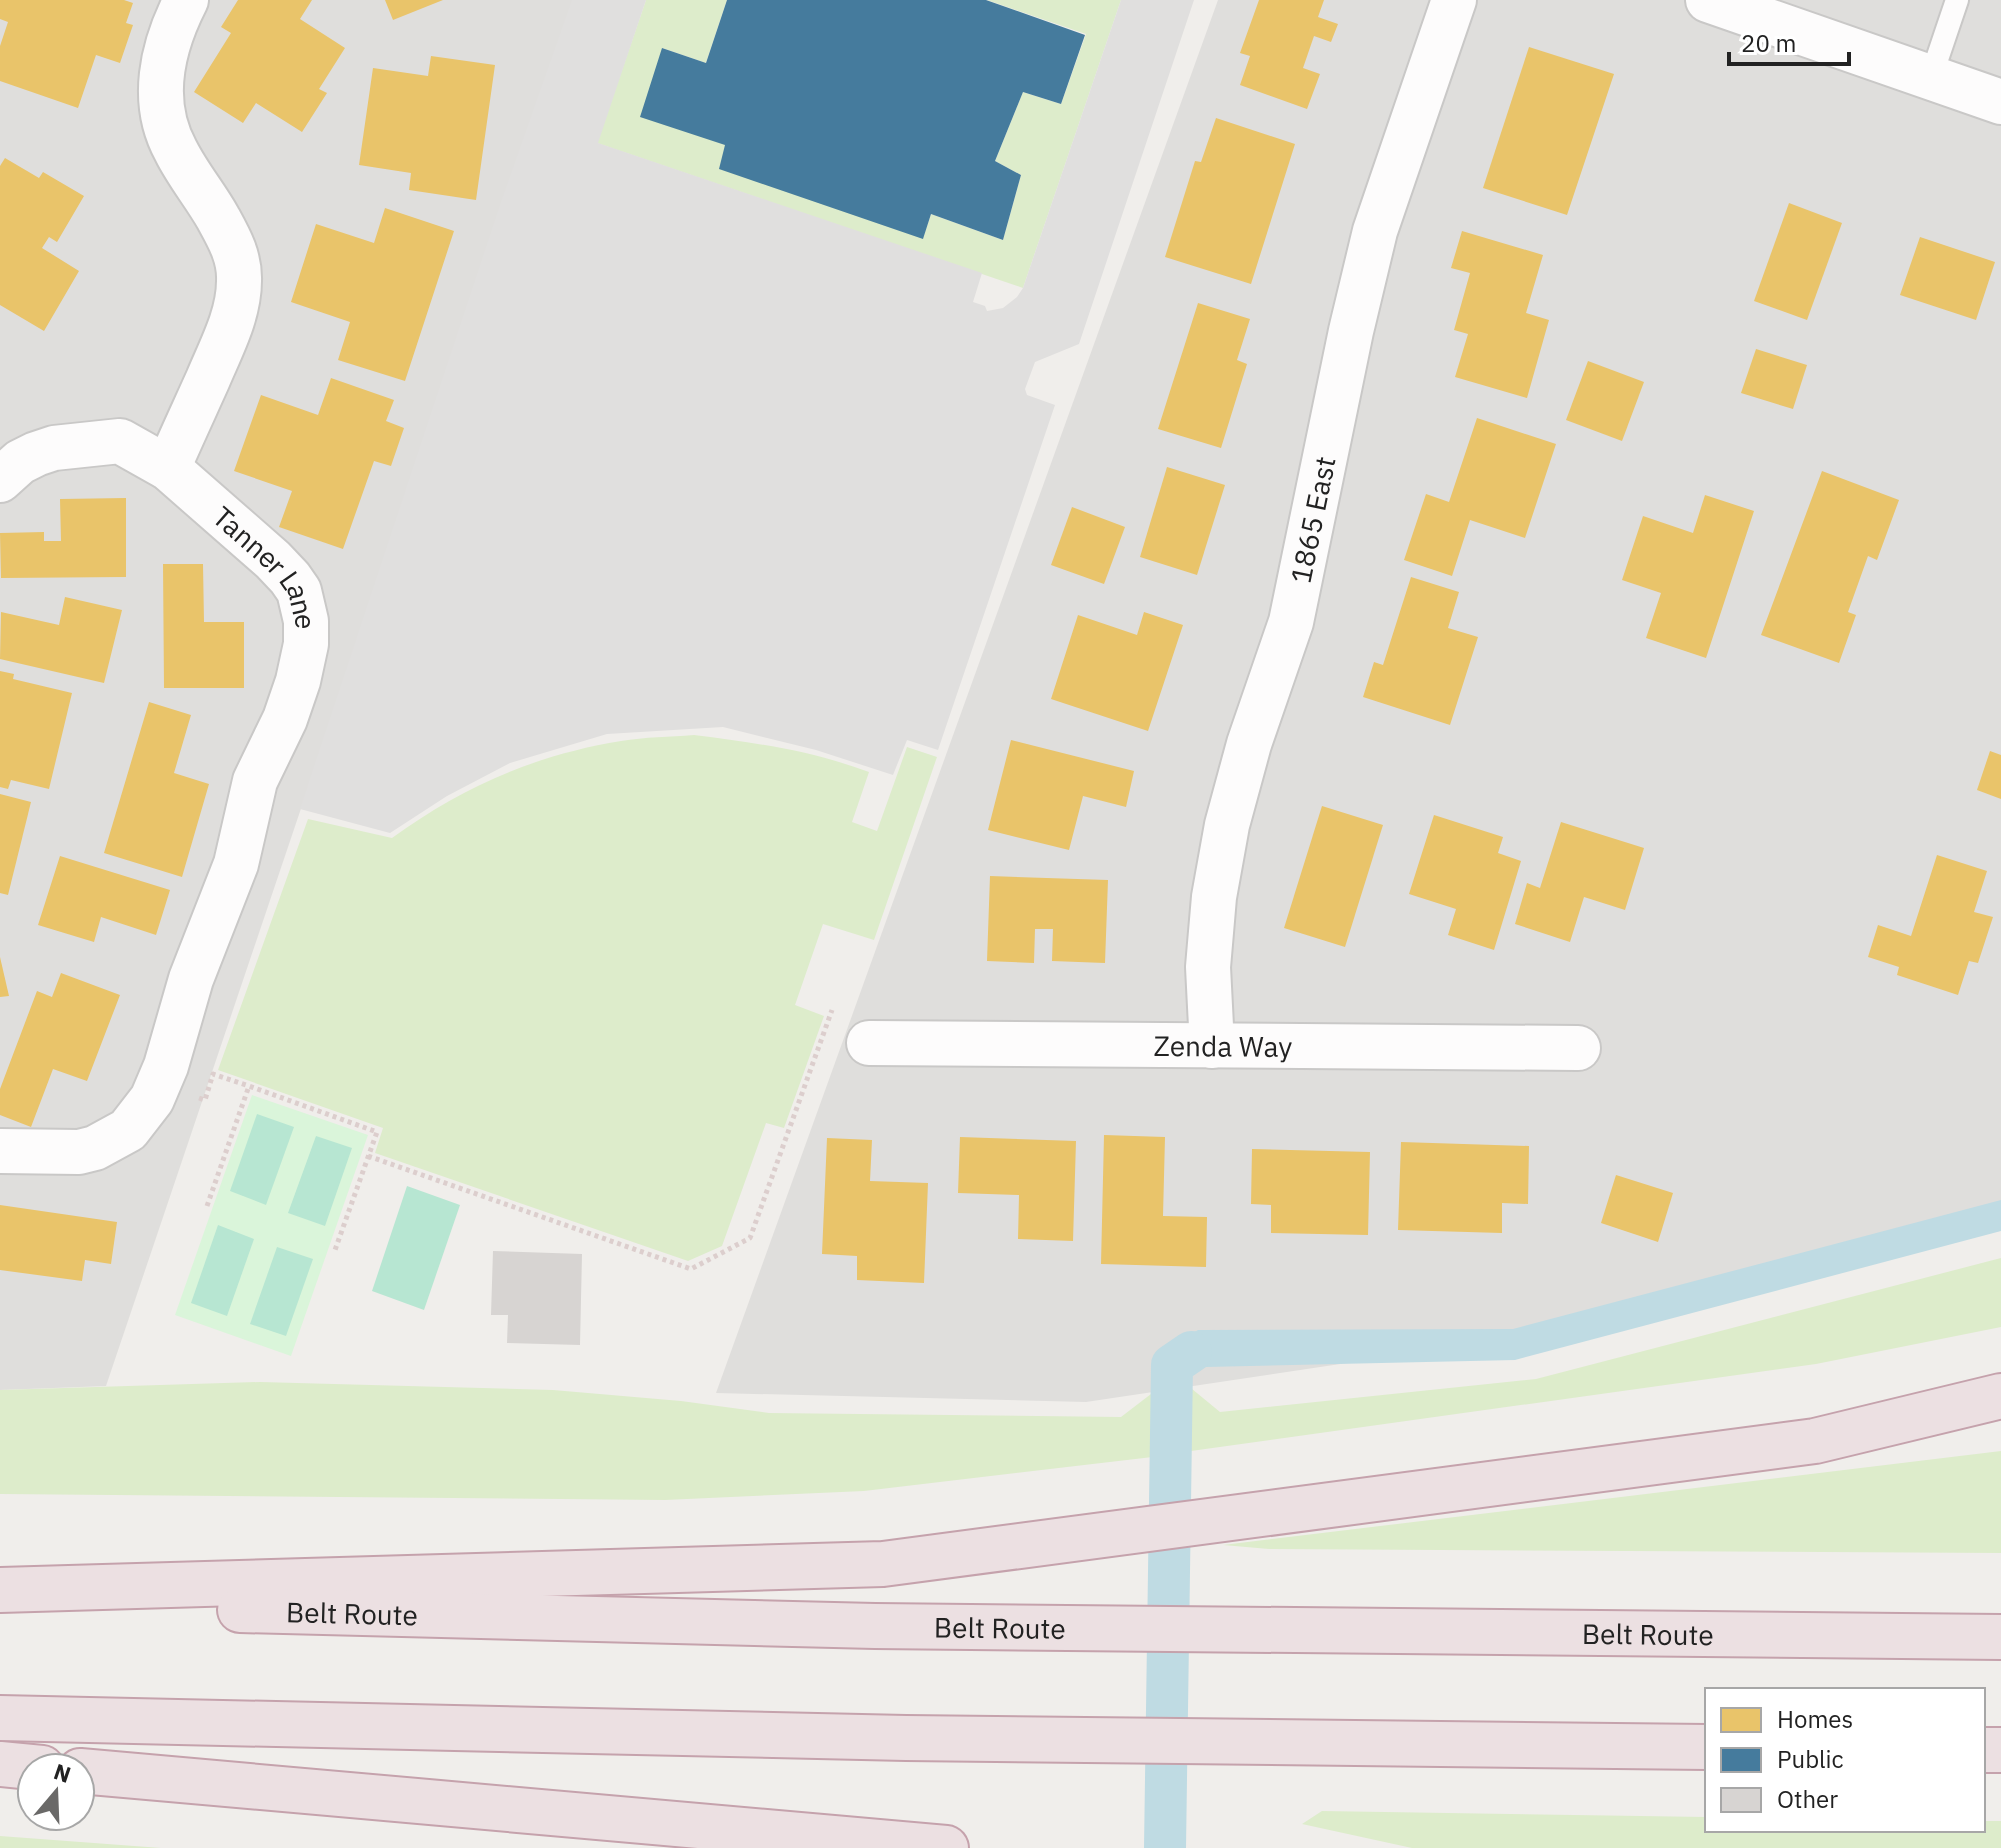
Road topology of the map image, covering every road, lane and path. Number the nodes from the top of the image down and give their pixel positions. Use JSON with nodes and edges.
{"nodes":[{"id":1,"x":186,"y":0,"type":"edge"},
{"id":2,"x":1454,"y":0,"type":"edge"},
{"id":3,"x":1708,"y":0,"type":"edge"},
{"id":4,"x":1957,"y":0,"type":"edge"},
{"id":5,"x":1931,"y":77,"type":"junction"},
{"id":6,"x":2001,"y":102,"type":"edge"},
{"id":7,"x":168,"y":468,"type":"junction"},
{"id":8,"x":0,"y":480,"type":"edge"},
{"id":9,"x":832,"y":1010,"type":"dead end"},
{"id":10,"x":869,"y":1043,"type":"dead end"},
{"id":11,"x":1212,"y":1046,"type":"junction"},
{"id":12,"x":1578,"y":1048,"type":"dead end"},
{"id":13,"x":0,"y":1151,"type":"edge"},
{"id":14,"x":368,"y":1156,"type":"junction"},
{"id":15,"x":207,"y":1206,"type":"dead end"},
{"id":16,"x":335,"y":1250,"type":"dead end"},
{"id":17,"x":2001,"y":1396,"type":"edge"},
{"id":18,"x":2001,"y":1422,"type":"edge"},
{"id":19,"x":1815,"y":1441,"type":"junction"},
{"id":20,"x":0,"y":1590,"type":"edge"},
{"id":21,"x":0,"y":1604,"type":"edge"},
{"id":22,"x":2001,"y":1637,"type":"edge"},
{"id":23,"x":0,"y":1718,"type":"edge"},
{"id":24,"x":1705,"y":1747,"type":"edge"},
{"id":25,"x":96,"y":1772,"type":"edge"},
{"id":26,"x":946,"y":1848,"type":"edge"}],
"edges":[{"from":1,"to":7,"type":"street"},
{"from":2,"to":11,"type":"street","name":"1865 East"},
{"from":3,"to":5,"type":"street"},
{"from":4,"to":5,"type":"lane"},
{"from":5,"to":6,"type":"street"},
{"from":7,"to":8,"type":"street","name":"Tanner Lane"},
{"from":7,"to":13,"type":"street","name":"Tanner Lane"},
{"from":9,"to":14,"type":"path"},
{"from":10,"to":11,"type":"street","name":"Zenda Way"},
{"from":11,"to":12,"type":"street","name":"Zenda Way"},
{"from":14,"to":15,"type":"path"},
{"from":14,"to":16,"type":"path"},
{"from":17,"to":19,"type":"highway"},
{"from":18,"to":19,"type":"highway"},
{"from":19,"to":20,"type":"highway"},
{"from":21,"to":22,"type":"highway","name":"Belt Route"},
{"from":23,"to":24,"type":"highway"},
{"from":25,"to":26,"type":"highway"}]}
